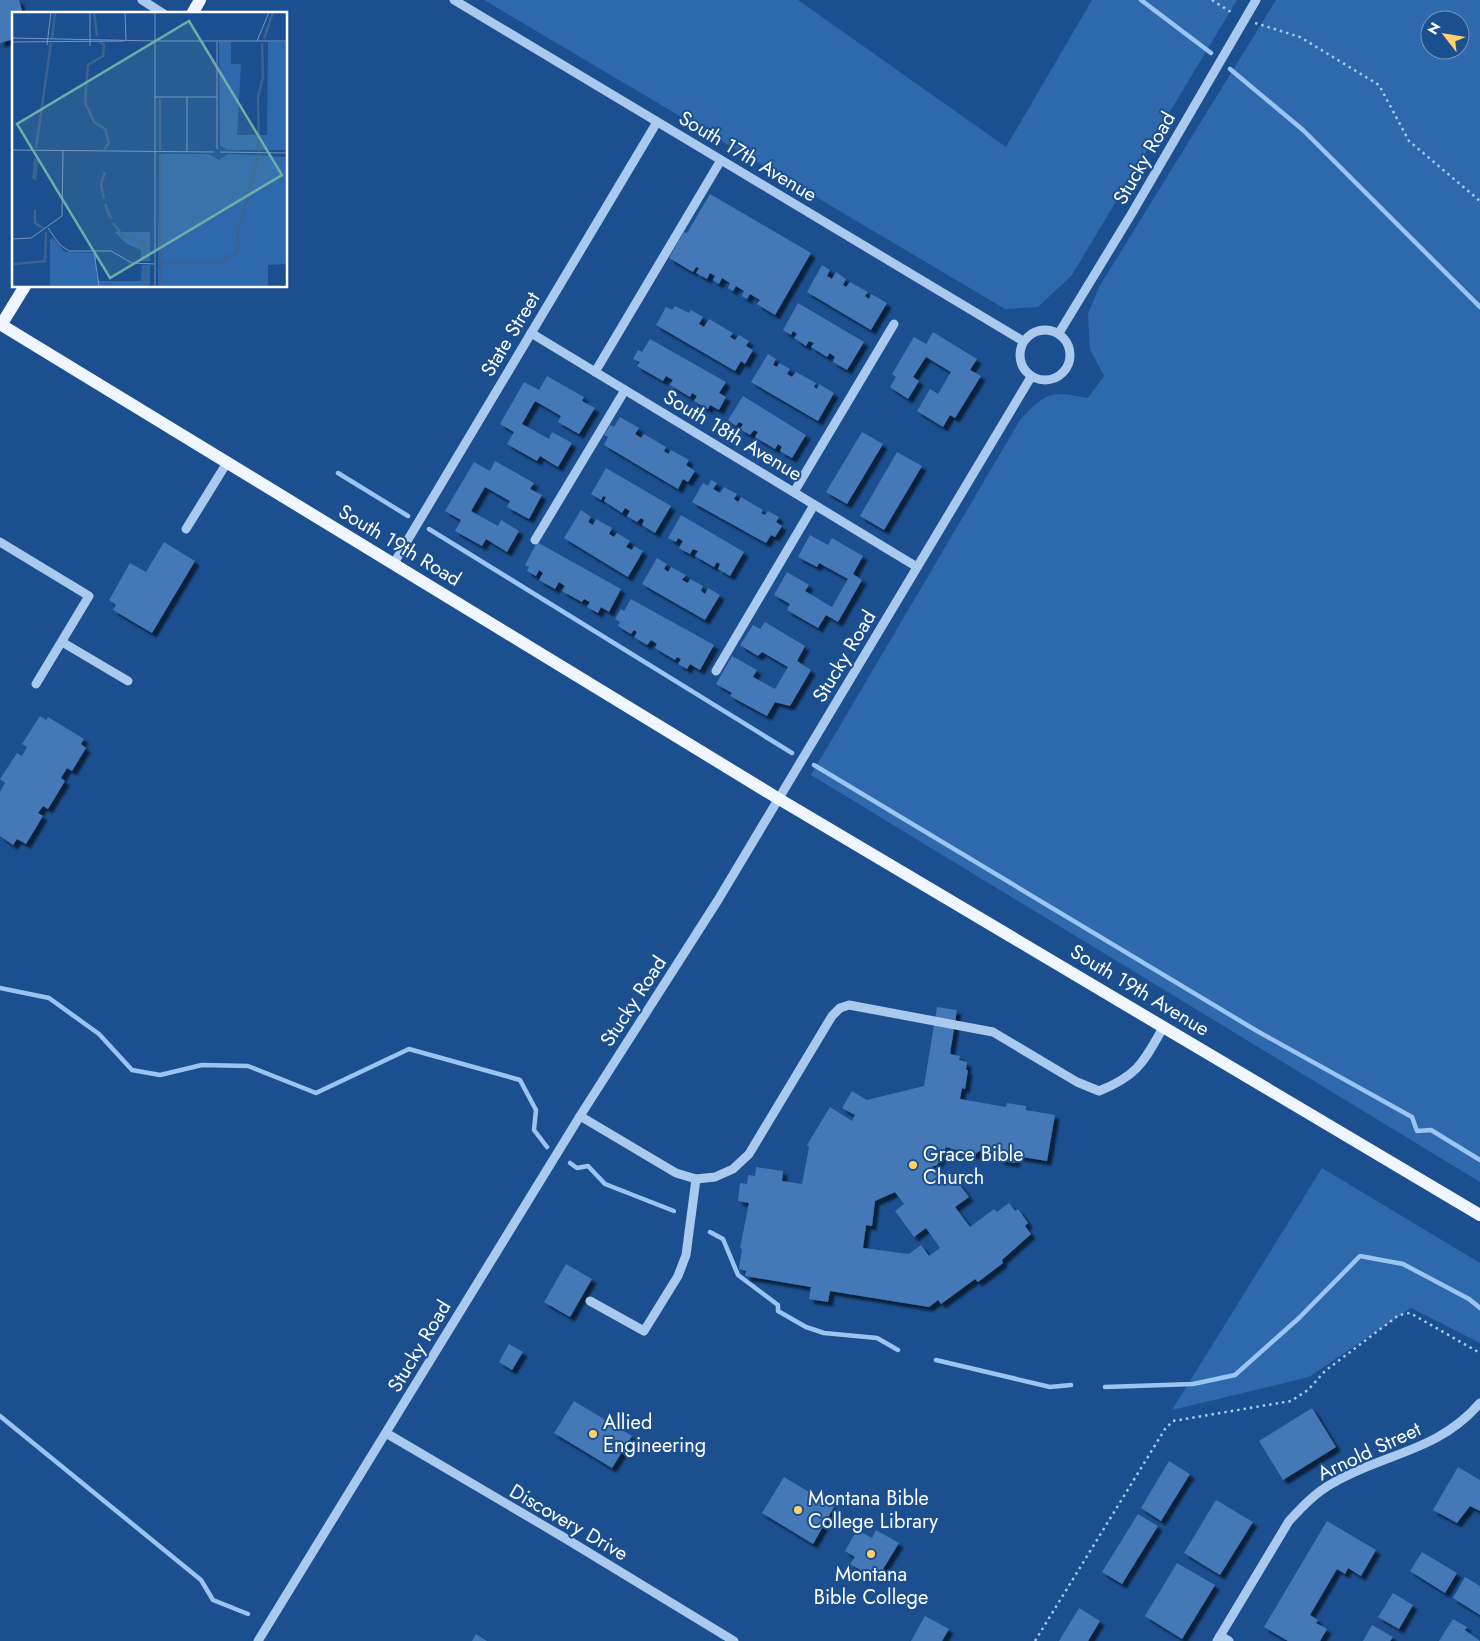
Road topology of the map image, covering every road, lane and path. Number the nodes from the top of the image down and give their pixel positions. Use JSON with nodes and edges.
{"nodes":[{"id":1,"x":142,"y":0,"type":"edge"},
{"id":2,"x":200,"y":0,"type":"edge"},
{"id":3,"x":454,"y":0,"type":"edge"},
{"id":4,"x":1212,"y":0,"type":"edge"},
{"id":5,"x":1256,"y":0,"type":"edge"},
{"id":6,"x":161,"y":12,"type":"edge"},
{"id":7,"x":193,"y":12,"type":"edge"},
{"id":8,"x":1245,"y":20,"type":"junction"},
{"id":9,"x":657,"y":122,"type":"junction"},
{"id":10,"x":721,"y":160,"type":"junction"},
{"id":11,"x":1480,"y":201,"type":"edge"},
{"id":12,"x":24,"y":288,"type":"edge"},
{"id":13,"x":894,"y":324,"type":"dead end"},
{"id":14,"x":0,"y":325,"type":"edge"},
{"id":15,"x":531,"y":333,"type":"junction"},
{"id":16,"x":1059,"y":333,"type":"junction"},
{"id":17,"x":1023,"y":342,"type":"junction"},
{"id":18,"x":595,"y":372,"type":"junction"},
{"id":19,"x":1031,"y":377,"type":"junction"},
{"id":20,"x":625,"y":390,"type":"junction"},
{"id":21,"x":228,"y":462,"type":"junction"},
{"id":22,"x":794,"y":492,"type":"junction"},
{"id":23,"x":814,"y":505,"type":"junction"},
{"id":24,"x":186,"y":530,"type":"dead end"},
{"id":25,"x":535,"y":540,"type":"dead end"},
{"id":26,"x":0,"y":542,"type":"edge"},
{"id":27,"x":394,"y":563,"type":"junction"},
{"id":28,"x":917,"y":568,"type":"junction"},
{"id":29,"x":62,"y":642,"type":"junction"},
{"id":30,"x":716,"y":671,"type":"dead end"},
{"id":31,"x":128,"y":681,"type":"dead end"},
{"id":32,"x":36,"y":684,"type":"dead end"},
{"id":33,"x":779,"y":799,"type":"junction"},
{"id":34,"x":1164,"y":1026,"type":"junction"},
{"id":35,"x":580,"y":1116,"type":"junction"},
{"id":36,"x":696,"y":1179,"type":"junction"},
{"id":37,"x":1480,"y":1215,"type":"edge"},
{"id":38,"x":590,"y":1301,"type":"dead end"},
{"id":39,"x":1480,"y":1353,"type":"edge"},
{"id":40,"x":1480,"y":1403,"type":"edge"},
{"id":41,"x":386,"y":1433,"type":"junction"},
{"id":42,"x":1218,"y":1638,"type":"edge"},
{"id":43,"x":258,"y":1641,"type":"edge"},
{"id":44,"x":734,"y":1641,"type":"edge"},
{"id":45,"x":1035,"y":1641,"type":"edge"},
{"id":46,"x":1229,"y":1641,"type":"edge"}],
"edges":[{"from":1,"to":6,"type":"street"},
{"from":2,"to":7,"type":"main road"},
{"from":3,"to":9,"type":"street","name":"South 17th Avenue"},
{"from":4,"to":8,"type":"path"},
{"from":5,"to":8,"type":"street","name":"Stucky Road"},
{"from":8,"to":11,"type":"path"},
{"from":8,"to":16,"type":"street","name":"Stucky Road"},
{"from":9,"to":10,"type":"street","name":"South 17th Avenue"},
{"from":9,"to":15,"type":"street","name":"State Street"},
{"from":10,"to":17,"type":"street","name":"South 17th Avenue"},
{"from":10,"to":18,"type":"street"},
{"from":12,"to":14,"type":"main road"},
{"from":13,"to":22,"type":"street"},
{"from":14,"to":21,"type":"main road","name":"South 19th Road"},
{"from":15,"to":18,"type":"street","name":"South 18th Avenue"},
{"from":15,"to":27,"type":"street","name":"State Street"},
{"from":16,"to":17,"type":"street"},
{"from":16,"to":19,"type":"street"},
{"from":17,"to":19,"type":"street"},
{"from":18,"to":20,"type":"street","name":"South 18th Avenue"},
{"from":19,"to":28,"type":"street","name":"Stucky Road"},
{"from":20,"to":22,"type":"street","name":"South 18th Avenue"},
{"from":20,"to":25,"type":"street"},
{"from":21,"to":24,"type":"street"},
{"from":21,"to":27,"type":"main road","name":"South 19th Road"},
{"from":22,"to":23,"type":"street","name":"South 18th Avenue"},
{"from":23,"to":28,"type":"street","name":"South 18th Avenue"},
{"from":23,"to":30,"type":"street"},
{"from":26,"to":29,"type":"street"},
{"from":27,"to":33,"type":"main road","name":"South 19th Road"},
{"from":28,"to":33,"type":"street","name":"Stucky Road"},
{"from":29,"to":31,"type":"street"},
{"from":29,"to":32,"type":"street"},
{"from":33,"to":34,"type":"main road","name":"South 19th Avenue"},
{"from":33,"to":35,"type":"street","name":"Stucky Road"},
{"from":34,"to":36,"type":"street"},
{"from":34,"to":37,"type":"main road","name":"South 19th Avenue"},
{"from":35,"to":36,"type":"street"},
{"from":35,"to":41,"type":"street","name":"Stucky Road"},
{"from":36,"to":38,"type":"street"},
{"from":39,"to":45,"type":"path"},
{"from":40,"to":42,"type":"street","name":"Arnold Street"},
{"from":41,"to":43,"type":"street","name":"Stucky Road"},
{"from":41,"to":44,"type":"street","name":"Discovery Drive"},
{"from":42,"to":46,"type":"street"}]}
